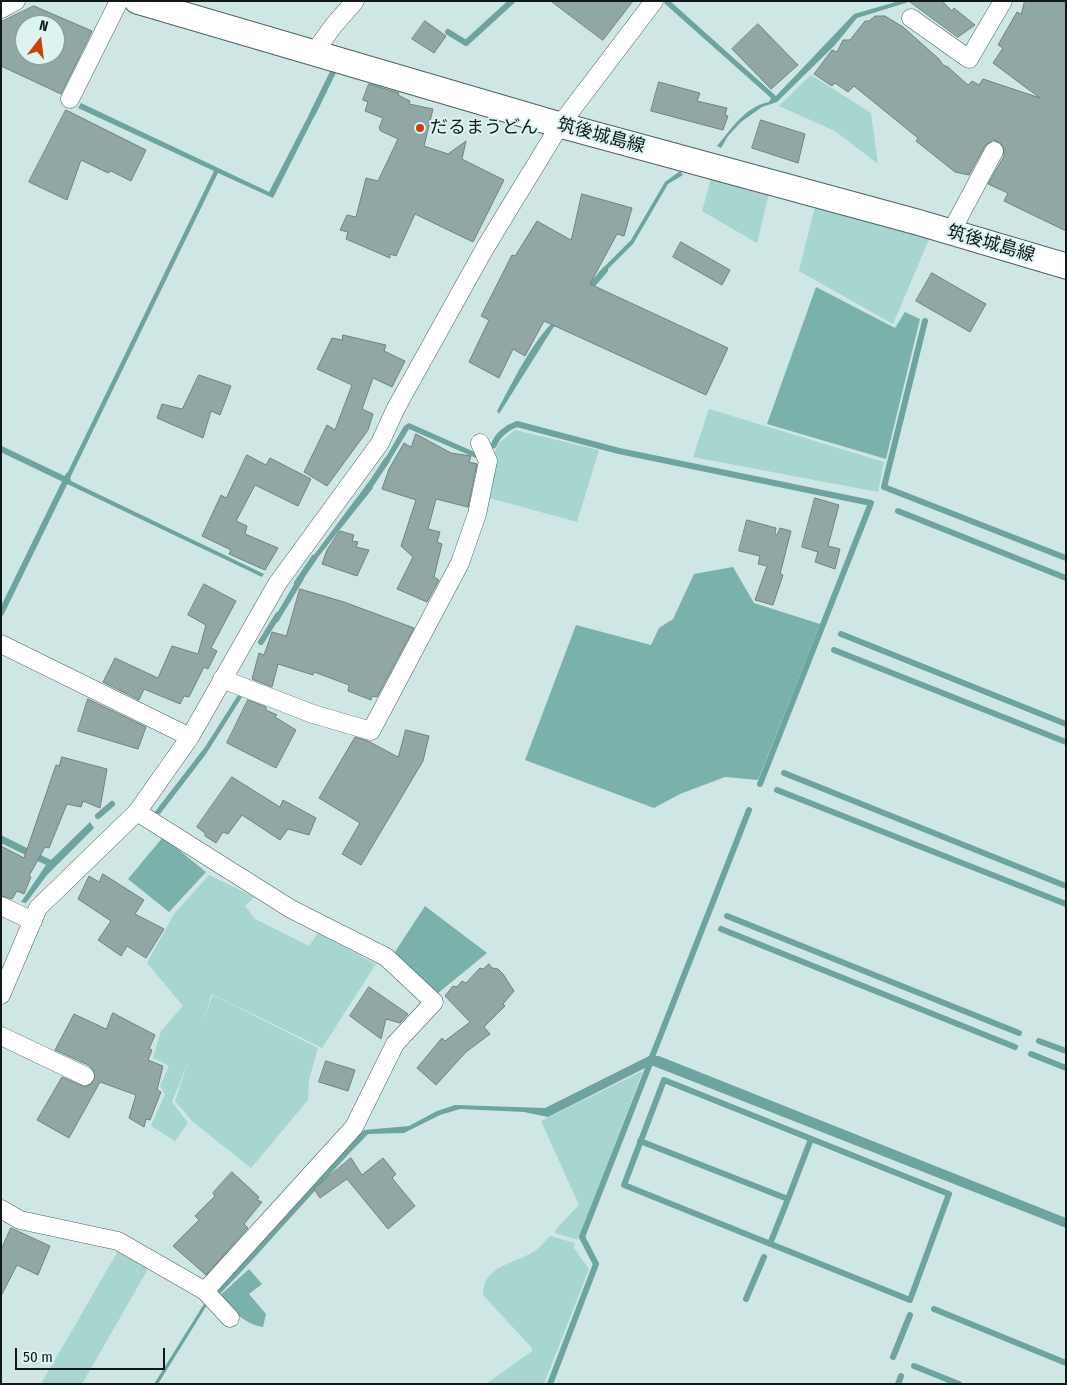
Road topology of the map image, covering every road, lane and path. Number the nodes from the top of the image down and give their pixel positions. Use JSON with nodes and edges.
{"nodes":[{"id":1,"x":16,"y":1,"type":"edge"},
{"id":2,"x":119,"y":1,"type":"edge"},
{"id":3,"x":137,"y":1,"type":"edge"},
{"id":4,"x":355,"y":1,"type":"edge"},
{"id":5,"x":654,"y":1,"type":"edge"},
{"id":6,"x":1003,"y":1,"type":"edge"},
{"id":7,"x":1,"y":10,"type":"edge"},
{"id":8,"x":911,"y":18,"type":"dead end"},
{"id":9,"x":313,"y":54,"type":"junction"},
{"id":10,"x":70,"y":99,"type":"dead end"},
{"id":11,"x":560,"y":125,"type":"junction"},
{"id":12,"x":994,"y":151,"type":"dead end"},
{"id":13,"x":950,"y":232,"type":"junction"},
{"id":14,"x":1066,"y":266,"type":"edge"},
{"id":15,"x":480,"y":444,"type":"dead end"},
{"id":16,"x":1,"y":644,"type":"edge"},
{"id":17,"x":222,"y":679,"type":"junction"},
{"id":18,"x":190,"y":737,"type":"junction"},
{"id":19,"x":137,"y":812,"type":"junction"},
{"id":20,"x":1,"y":906,"type":"edge"},
{"id":21,"x":33,"y":922,"type":"junction"},
{"id":22,"x":1,"y":995,"type":"edge"},
{"id":23,"x":1,"y":1036,"type":"edge"},
{"id":24,"x":85,"y":1076,"type":"dead end"},
{"id":25,"x":1,"y":1209,"type":"edge"},
{"id":26,"x":205,"y":1291,"type":"junction"},
{"id":27,"x":230,"y":1318,"type":"dead end"}],
"edges":[{"from":1,"to":7,"type":"street"},
{"from":2,"to":10,"type":"street"},
{"from":3,"to":9,"type":"main road","name":"筑後城島線"},
{"from":4,"to":9,"type":"street"},
{"from":5,"to":11,"type":"street"},
{"from":6,"to":8,"type":"street"},
{"from":9,"to":11,"type":"main road","name":"筑後城島線"},
{"from":11,"to":13,"type":"main road","name":"筑後城島線"},
{"from":11,"to":17,"type":"street"},
{"from":12,"to":13,"type":"street"},
{"from":13,"to":14,"type":"main road","name":"筑後城島線"},
{"from":15,"to":17,"type":"street"},
{"from":16,"to":18,"type":"street"},
{"from":17,"to":18,"type":"street"},
{"from":18,"to":19,"type":"street"},
{"from":19,"to":21,"type":"street"},
{"from":19,"to":26,"type":"street"},
{"from":20,"to":21,"type":"street"},
{"from":21,"to":22,"type":"street"},
{"from":23,"to":24,"type":"street"},
{"from":25,"to":26,"type":"street"},
{"from":26,"to":27,"type":"street"}]}
